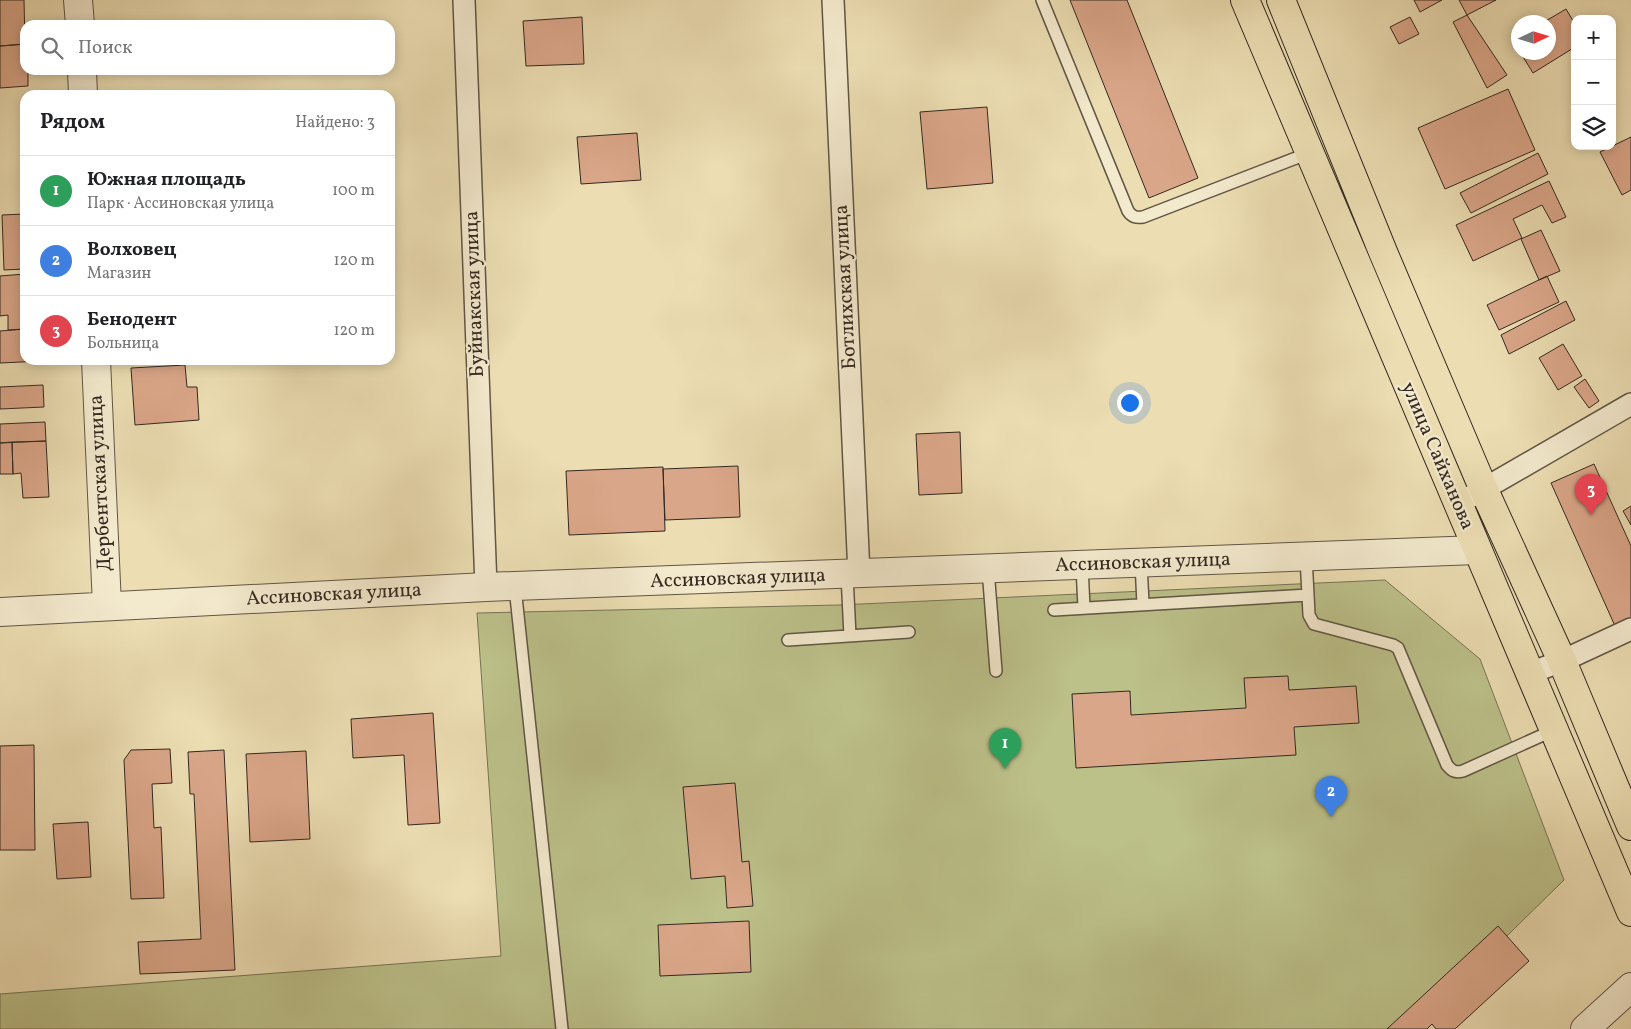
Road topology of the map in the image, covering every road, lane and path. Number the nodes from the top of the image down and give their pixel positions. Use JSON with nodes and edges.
{"nodes":[{"id":1,"x":78,"y":0,"type":"edge"},
{"id":2,"x":464,"y":0,"type":"edge"},
{"id":3,"x":833,"y":0,"type":"edge"},
{"id":4,"x":1042,"y":0,"type":"edge"},
{"id":5,"x":1244,"y":0,"type":"edge"},
{"id":6,"x":1281,"y":0,"type":"edge"},
{"id":7,"x":80,"y":20,"type":"edge"},
{"id":8,"x":82,"y":75,"type":"edge"},
{"id":9,"x":83,"y":90,"type":"edge"},
{"id":10,"x":1309,"y":153,"type":"junction"},
{"id":11,"x":96,"y":365,"type":"edge"},
{"id":12,"x":1631,"y":404,"type":"edge"},
{"id":13,"x":1484,"y":490,"type":"junction"},
{"id":14,"x":1457,"y":503,"type":"junction"},
{"id":15,"x":1477,"y":550,"type":"junction"},
{"id":16,"x":1306,"y":557,"type":"junction"},
{"id":17,"x":1141,"y":563,"type":"junction"},
{"id":18,"x":1082,"y":566,"type":"junction"},
{"id":19,"x":988,"y":570,"type":"junction"},
{"id":20,"x":853,"y":575,"type":"junction"},
{"id":21,"x":486,"y":587,"type":"junction"},
{"id":22,"x":515,"y":587,"type":"junction"},
{"id":23,"x":1308,"y":595,"type":"junction"},
{"id":24,"x":1143,"y":604,"type":"junction"},
{"id":25,"x":107,"y":606,"type":"junction"},
{"id":26,"x":1084,"y":608,"type":"junction"},
{"id":27,"x":1054,"y":610,"type":"dead end"},
{"id":28,"x":0,"y":612,"type":"edge"},
{"id":29,"x":1631,"y":629,"type":"edge"},
{"id":30,"x":909,"y":632,"type":"dead end"},
{"id":31,"x":850,"y":636,"type":"junction"},
{"id":32,"x":788,"y":640,"type":"dead end"},
{"id":33,"x":1562,"y":661,"type":"junction"},
{"id":34,"x":996,"y":671,"type":"dead end"},
{"id":35,"x":1530,"y":673,"type":"junction"},
{"id":36,"x":1554,"y":730,"type":"junction"},
{"id":37,"x":1631,"y":826,"type":"edge"},
{"id":38,"x":1631,"y":912,"type":"edge"},
{"id":39,"x":1631,"y":987,"type":"edge"},
{"id":40,"x":562,"y":1029,"type":"edge"},
{"id":41,"x":1585,"y":1029,"type":"edge"}],
"edges":[{"from":1,"to":7,"type":"street"},
{"from":2,"to":21,"type":"street","name":"Буйнакская улица"},
{"from":3,"to":20,"type":"street","name":"Ботлихская улица"},
{"from":4,"to":10,"type":"lane"},
{"from":5,"to":10,"type":"main road","name":"улица Сайханова"},
{"from":6,"to":13,"type":"main road","name":"улица Сайханова"},
{"from":8,"to":9,"type":"street"},
{"from":10,"to":14,"type":"main road","name":"улица Сайханова"},
{"from":11,"to":25,"type":"street","name":"Дербентская улица"},
{"from":12,"to":13,"type":"street"},
{"from":13,"to":14,"type":"street"},
{"from":13,"to":33,"type":"main road","name":"улица Сайханова"},
{"from":14,"to":15,"type":"main road","name":"улица Сайханова"},
{"from":15,"to":16,"type":"street","name":"Ассиновская улица"},
{"from":15,"to":35,"type":"main road","name":"улица Сайханова"},
{"from":16,"to":17,"type":"street","name":"Ассиновская улица"},
{"from":16,"to":23,"type":"lane"},
{"from":17,"to":18,"type":"street","name":"Ассиновская улица"},
{"from":17,"to":24,"type":"lane"},
{"from":18,"to":19,"type":"street","name":"Ассиновская улица"},
{"from":18,"to":26,"type":"lane"},
{"from":19,"to":20,"type":"street","name":"Ассиновская улица"},
{"from":19,"to":34,"type":"lane"},
{"from":20,"to":22,"type":"street","name":"Ассиновская улица"},
{"from":20,"to":31,"type":"lane"},
{"from":21,"to":22,"type":"street","name":"Ассиновская улица"},
{"from":21,"to":25,"type":"street","name":"Ассиновская улица"},
{"from":22,"to":40,"type":"lane"},
{"from":23,"to":24,"type":"lane"},
{"from":23,"to":36,"type":"lane"},
{"from":24,"to":26,"type":"lane"},
{"from":25,"to":28,"type":"street","name":"Ассиновская улица"},
{"from":26,"to":27,"type":"lane"},
{"from":29,"to":33,"type":"street"},
{"from":30,"to":31,"type":"lane"},
{"from":31,"to":32,"type":"lane"},
{"from":33,"to":35,"type":"street"},
{"from":33,"to":37,"type":"main road","name":"улица Сайханова"},
{"from":35,"to":36,"type":"main road","name":"улица Сайханова"},
{"from":36,"to":38,"type":"main road","name":"улица Сайханова"},
{"from":39,"to":41,"type":"street"}]}
